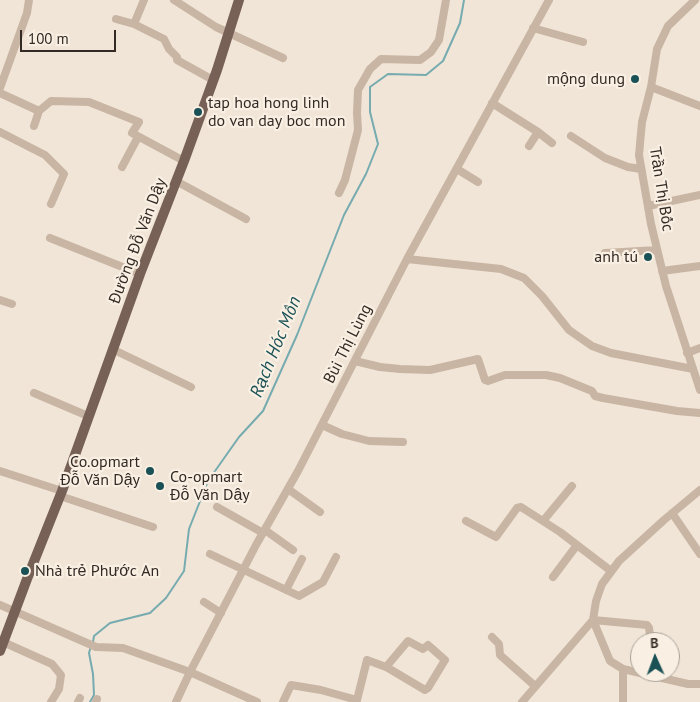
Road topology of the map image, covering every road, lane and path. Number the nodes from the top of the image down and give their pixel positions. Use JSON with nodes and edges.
{"nodes":[{"id":1,"x":29,"y":0,"type":"edge"},
{"id":2,"x":144,"y":0,"type":"edge"},
{"id":3,"x":174,"y":0,"type":"edge"},
{"id":4,"x":239,"y":0,"type":"edge"},
{"id":5,"x":446,"y":0,"type":"edge"},
{"id":6,"x":549,"y":0,"type":"edge"},
{"id":7,"x":694,"y":0,"type":"edge"},
{"id":8,"x":116,"y":19,"type":"dead end"},
{"id":9,"x":134,"y":24,"type":"junction"},
{"id":10,"x":533,"y":28,"type":"junction"},
{"id":11,"x":229,"y":32,"type":"junction"},
{"id":12,"x":584,"y":42,"type":"dead end"},
{"id":13,"x":283,"y":58,"type":"dead end"},
{"id":14,"x":2,"y":78,"type":"edge"},
{"id":15,"x":213,"y":80,"type":"junction"},
{"id":16,"x":651,"y":87,"type":"junction"},
{"id":17,"x":0,"y":88,"type":"edge"},
{"id":18,"x":0,"y":93,"type":"edge"},
{"id":19,"x":492,"y":103,"type":"junction"},
{"id":20,"x":700,"y":106,"type":"edge"},
{"id":21,"x":39,"y":111,"type":"junction"},
{"id":22,"x":34,"y":126,"type":"dead end"},
{"id":23,"x":0,"y":132,"type":"edge"},
{"id":24,"x":538,"y":132,"type":"junction"},
{"id":25,"x":572,"y":136,"type":"dead end"},
{"id":26,"x":138,"y":138,"type":"junction"},
{"id":27,"x":552,"y":143,"type":"dead end"},
{"id":28,"x":529,"y":146,"type":"dead end"},
{"id":29,"x":184,"y":161,"type":"junction"},
{"id":30,"x":122,"y":167,"type":"dead end"},
{"id":31,"x":457,"y":169,"type":"junction"},
{"id":32,"x":641,"y":169,"type":"junction"},
{"id":33,"x":176,"y":181,"type":"junction"},
{"id":34,"x":478,"y":182,"type":"dead end"},
{"id":35,"x":339,"y":192,"type":"dead end"},
{"id":36,"x":700,"y":195,"type":"edge"},
{"id":37,"x":51,"y":204,"type":"dead end"},
{"id":38,"x":648,"y":206,"type":"junction"},
{"id":39,"x":246,"y":219,"type":"dead end"},
{"id":40,"x":50,"y":238,"type":"dead end"},
{"id":41,"x":657,"y":250,"type":"junction"},
{"id":42,"x":605,"y":253,"type":"dead end"},
{"id":43,"x":407,"y":259,"type":"junction"},
{"id":44,"x":700,"y":266,"type":"edge"},
{"id":45,"x":662,"y":271,"type":"junction"},
{"id":46,"x":140,"y":274,"type":"junction"},
{"id":47,"x":0,"y":300,"type":"edge"},
{"id":48,"x":12,"y":304,"type":"dead end"},
{"id":49,"x":700,"y":348,"type":"edge"},
{"id":50,"x":112,"y":349,"type":"junction"},
{"id":51,"x":687,"y":352,"type":"junction"},
{"id":52,"x":355,"y":361,"type":"junction"},
{"id":53,"x":693,"y":369,"type":"junction"},
{"id":54,"x":699,"y":380,"type":"edge"},
{"id":55,"x":191,"y":387,"type":"dead end"},
{"id":56,"x":700,"y":390,"type":"edge"},
{"id":57,"x":34,"y":393,"type":"dead end"},
{"id":58,"x":700,"y":413,"type":"edge"},
{"id":59,"x":88,"y":416,"type":"junction"},
{"id":60,"x":322,"y":425,"type":"junction"},
{"id":61,"x":403,"y":442,"type":"dead end"},
{"id":62,"x":1,"y":473,"type":"edge"},
{"id":63,"x":572,"y":486,"type":"dead end"},
{"id":64,"x":288,"y":489,"type":"junction"},
{"id":65,"x":700,"y":490,"type":"edge"},
{"id":66,"x":61,"y":493,"type":"junction"},
{"id":67,"x":217,"y":507,"type":"dead end"},
{"id":68,"x":320,"y":512,"type":"dead end"},
{"id":69,"x":672,"y":513,"type":"junction"},
{"id":70,"x":466,"y":521,"type":"dead end"},
{"id":71,"x":543,"y":521,"type":"junction"},
{"id":72,"x":153,"y":527,"type":"dead end"},
{"id":73,"x":264,"y":531,"type":"junction"},
{"id":74,"x":577,"y":545,"type":"junction"},
{"id":75,"x":293,"y":550,"type":"dead end"},
{"id":76,"x":210,"y":554,"type":"dead end"},
{"id":77,"x":700,"y":554,"type":"edge"},
{"id":78,"x":336,"y":557,"type":"dead end"},
{"id":79,"x":302,"y":559,"type":"dead end"},
{"id":80,"x":244,"y":569,"type":"junction"},
{"id":81,"x":611,"y":571,"type":"junction"},
{"id":82,"x":553,"y":578,"type":"dead end"},
{"id":83,"x":286,"y":590,"type":"junction"},
{"id":84,"x":204,"y":602,"type":"dead end"},
{"id":85,"x":0,"y":605,"type":"edge"},
{"id":86,"x":14,"y":611,"type":"junction"},
{"id":87,"x":220,"y":613,"type":"junction"},
{"id":88,"x":593,"y":620,"type":"junction"},
{"id":89,"x":650,"y":632,"type":"edge"},
{"id":90,"x":492,"y":637,"type":"dead end"},
{"id":91,"x":2,"y":647,"type":"edge"},
{"id":92,"x":386,"y":667,"type":"junction"},
{"id":93,"x":623,"y":669,"type":"junction"},
{"id":94,"x":190,"y":672,"type":"junction"},
{"id":95,"x":700,"y":684,"type":"edge"},
{"id":96,"x":535,"y":686,"type":"junction"},
{"id":97,"x":356,"y":701,"type":"edge"},
{"id":98,"x":51,"y":702,"type":"edge"},
{"id":99,"x":176,"y":702,"type":"edge"},
{"id":100,"x":257,"y":702,"type":"edge"},
{"id":101,"x":283,"y":702,"type":"edge"},
{"id":102,"x":522,"y":702,"type":"edge"},
{"id":103,"x":623,"y":702,"type":"edge"}],
"edges":[{"from":1,"to":14,"type":"street"},
{"from":2,"to":9,"type":"street"},
{"from":3,"to":11,"type":"street"},
{"from":4,"to":11,"type":"main road","name":"Đường Đỗ Văn Dậy"},
{"from":5,"to":35,"type":"street"},
{"from":6,"to":10,"type":"street","name":"Bùi Thị Lùng"},
{"from":7,"to":16,"type":"street","name":"Trần Thị Bốc"},
{"from":8,"to":9,"type":"street"},
{"from":9,"to":15,"type":"street"},
{"from":10,"to":12,"type":"street"},
{"from":10,"to":19,"type":"street","name":"Bùi Thị Lùng"},
{"from":11,"to":13,"type":"street"},
{"from":11,"to":15,"type":"main road","name":"Đường Đỗ Văn Dậy"},
{"from":14,"to":17,"type":"street"},
{"from":15,"to":29,"type":"main road","name":"Đường Đỗ Văn Dậy"},
{"from":16,"to":20,"type":"street"},
{"from":16,"to":32,"type":"street","name":"Trần Thị Bốc"},
{"from":18,"to":21,"type":"street"},
{"from":19,"to":24,"type":"street"},
{"from":19,"to":31,"type":"street","name":"Bùi Thị Lùng"},
{"from":21,"to":22,"type":"street"},
{"from":21,"to":26,"type":"street"},
{"from":23,"to":37,"type":"street"},
{"from":24,"to":27,"type":"street"},
{"from":24,"to":28,"type":"street"},
{"from":25,"to":32,"type":"street"},
{"from":26,"to":29,"type":"street"},
{"from":26,"to":30,"type":"street"},
{"from":29,"to":33,"type":"main road","name":"Đường Đỗ Văn Dậy"},
{"from":31,"to":34,"type":"street"},
{"from":31,"to":43,"type":"street","name":"Bùi Thị Lùng"},
{"from":32,"to":38,"type":"street","name":"Trần Thị Bốc"},
{"from":33,"to":39,"type":"street"},
{"from":33,"to":46,"type":"main road","name":"Đường Đỗ Văn Dậy"},
{"from":36,"to":38,"type":"street"},
{"from":38,"to":41,"type":"street","name":"Trần Thị Bốc"},
{"from":40,"to":46,"type":"street"},
{"from":41,"to":42,"type":"street"},
{"from":41,"to":45,"type":"street","name":"Trần Thị Bốc"},
{"from":43,"to":52,"type":"street","name":"Bùi Thị Lùng"},
{"from":43,"to":53,"type":"street"},
{"from":44,"to":45,"type":"street"},
{"from":45,"to":51,"type":"street","name":"Trần Thị Bốc"},
{"from":46,"to":50,"type":"main road","name":"Đường Đỗ Văn Dậy"},
{"from":47,"to":48,"type":"street"},
{"from":49,"to":51,"type":"street"},
{"from":50,"to":55,"type":"street"},
{"from":50,"to":59,"type":"main road","name":"Đường Đỗ Văn Dậy"},
{"from":51,"to":53,"type":"street","name":"Trần Thị Bốc"},
{"from":52,"to":58,"type":"street"},
{"from":52,"to":60,"type":"street","name":"Bùi Thị Lùng"},
{"from":53,"to":54,"type":"street","name":"Trần Thị Bốc"},
{"from":54,"to":56,"type":"street","name":"Trần Thị Bốc"},
{"from":57,"to":59,"type":"street"},
{"from":59,"to":66,"type":"main road","name":"Đường Đỗ Văn Dậy"},
{"from":60,"to":61,"type":"street"},
{"from":60,"to":64,"type":"street","name":"Bùi Thị Lùng"},
{"from":62,"to":66,"type":"street"},
{"from":63,"to":71,"type":"street"},
{"from":64,"to":68,"type":"street"},
{"from":64,"to":73,"type":"street","name":"Bùi Thị Lùng"},
{"from":65,"to":69,"type":"street"},
{"from":66,"to":72,"type":"street"},
{"from":66,"to":86,"type":"main road","name":"Đường Đỗ Văn Dậy"},
{"from":67,"to":73,"type":"street"},
{"from":69,"to":77,"type":"street"},
{"from":69,"to":81,"type":"street"},
{"from":70,"to":71,"type":"street"},
{"from":71,"to":74,"type":"street"},
{"from":73,"to":75,"type":"street"},
{"from":73,"to":80,"type":"street","name":"Bùi Thị Lùng"},
{"from":74,"to":81,"type":"street"},
{"from":74,"to":82,"type":"street"},
{"from":76,"to":80,"type":"street"},
{"from":78,"to":83,"type":"street"},
{"from":79,"to":83,"type":"street"},
{"from":80,"to":83,"type":"street"},
{"from":80,"to":87,"type":"street","name":"Bùi Thị Lùng"},
{"from":81,"to":88,"type":"street"},
{"from":84,"to":87,"type":"street"},
{"from":85,"to":86,"type":"street"},
{"from":86,"to":91,"type":"main road","name":"Đường Đỗ Văn Dậy"},
{"from":86,"to":94,"type":"street"},
{"from":87,"to":94,"type":"street","name":"Bùi Thị Lùng"},
{"from":88,"to":89,"type":"street"},
{"from":88,"to":93,"type":"street"},
{"from":88,"to":96,"type":"street"},
{"from":90,"to":96,"type":"street"},
{"from":91,"to":98,"type":"street"},
{"from":92,"to":92,"type":"street"},
{"from":92,"to":97,"type":"street"},
{"from":93,"to":95,"type":"street"},
{"from":93,"to":103,"type":"street"},
{"from":94,"to":99,"type":"street","name":"Bùi Thị Lùng"},
{"from":94,"to":100,"type":"street"},
{"from":96,"to":102,"type":"street"},
{"from":97,"to":101,"type":"street"}]}
